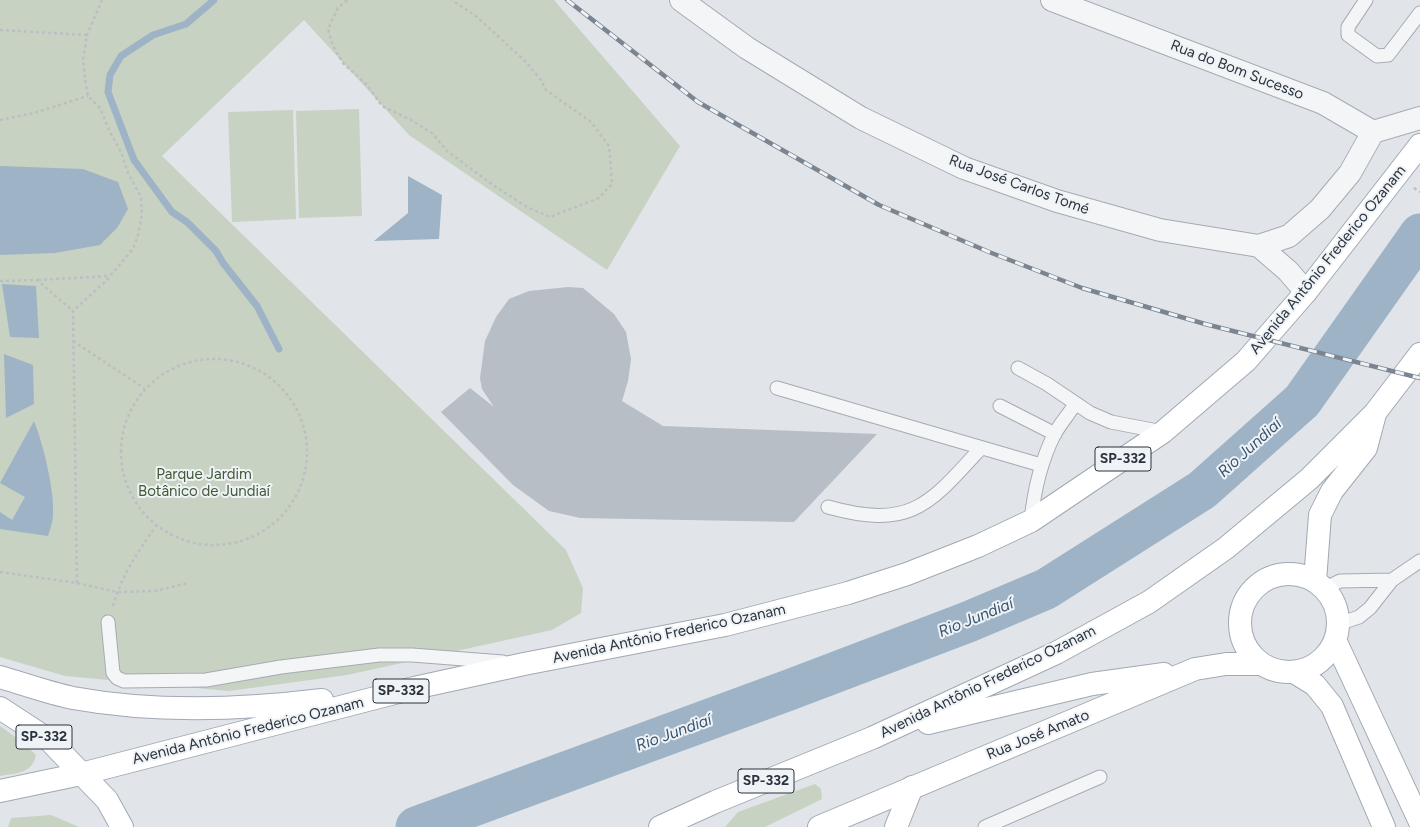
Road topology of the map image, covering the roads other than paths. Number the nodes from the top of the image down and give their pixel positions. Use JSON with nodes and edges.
{"nodes":[{"id":1,"x":681,"y":0,"type":"edge"},
{"id":2,"x":1052,"y":0,"type":"edge"},
{"id":3,"x":1366,"y":0,"type":"edge"},
{"id":4,"x":1420,"y":12,"type":"edge"},
{"id":5,"x":1420,"y":118,"type":"edge"},
{"id":6,"x":1373,"y":132,"type":"junction"},
{"id":7,"x":1420,"y":145,"type":"edge"},
{"id":8,"x":1258,"y":246,"type":"junction"},
{"id":9,"x":1306,"y":292,"type":"junction"},
{"id":10,"x":1420,"y":354,"type":"edge"},
{"id":11,"x":1018,"y":368,"type":"dead end"},
{"id":12,"x":777,"y":388,"type":"dead end"},
{"id":13,"x":1075,"y":404,"type":"junction"},
{"id":14,"x":1000,"y":406,"type":"dead end"},
{"id":15,"x":1376,"y":413,"type":"junction"},
{"id":16,"x":1163,"y":432,"type":"junction"},
{"id":17,"x":1055,"y":434,"type":"junction"},
{"id":18,"x":981,"y":448,"type":"junction"},
{"id":19,"x":1041,"y":465,"type":"junction"},
{"id":20,"x":828,"y":507,"type":"dead end"},
{"id":21,"x":1031,"y":521,"type":"junction"},
{"id":22,"x":1420,"y":561,"type":"edge"},
{"id":23,"x":1392,"y":580,"type":"junction"},
{"id":24,"x":1319,"y":585,"type":"junction"},
{"id":25,"x":108,"y":622,"type":"road end"},
{"id":26,"x":1337,"y":632,"type":"junction"},
{"id":27,"x":524,"y":664,"type":"junction"},
{"id":28,"x":1262,"y":664,"type":"junction"},
{"id":29,"x":1195,"y":669,"type":"junction"},
{"id":30,"x":1294,"y":672,"type":"junction"},
{"id":31,"x":0,"y":677,"type":"edge"},
{"id":32,"x":414,"y":688,"type":"junction"},
{"id":33,"x":0,"y":708,"type":"edge"},
{"id":34,"x":872,"y":738,"type":"junction"},
{"id":35,"x":81,"y":774,"type":"junction"},
{"id":36,"x":1100,"y":777,"type":"dead end"},
{"id":37,"x":912,"y":787,"type":"junction"},
{"id":38,"x":0,"y":791,"type":"edge"},
{"id":39,"x":1420,"y":822,"type":"edge"},
{"id":40,"x":122,"y":827,"type":"edge"},
{"id":41,"x":660,"y":827,"type":"edge"},
{"id":42,"x":819,"y":827,"type":"edge"},
{"id":43,"x":896,"y":827,"type":"edge"},
{"id":44,"x":985,"y":827,"type":"edge"},
{"id":45,"x":1384,"y":827,"type":"edge"}],
"edges":[{"from":1,"to":8,"type":"street","name":"Rua José Carlos Tomé"},
{"from":2,"to":6,"type":"street","name":"Rua do Bom Sucesso"},
{"from":3,"to":4,"type":"lane"},
{"from":5,"to":6,"type":"street"},
{"from":6,"to":8,"type":"street"},
{"from":7,"to":9,"type":"main road","name":"Avenida Antônio Frederico Ozanam","number":"SP-332"},
{"from":8,"to":9,"type":"street"},
{"from":9,"to":16,"type":"main road","name":"Avenida Antônio Frederico Ozanam","number":"SP-332"},
{"from":10,"to":15,"type":"main road","name":"Avenida Antônio Frederico Ozanam","number":"SP-332"},
{"from":11,"to":13,"type":"lane"},
{"from":12,"to":18,"type":"lane"},
{"from":13,"to":16,"type":"lane"},
{"from":13,"to":17,"type":"lane"},
{"from":14,"to":17,"type":"lane"},
{"from":15,"to":24,"type":"main road"},
{"from":15,"to":34,"type":"main road","name":"Avenida Antônio Frederico Ozanam","number":"SP-332"},
{"from":16,"to":21,"type":"main road","name":"Avenida Antônio Frederico Ozanam","number":"SP-332"},
{"from":17,"to":19,"type":"lane"},
{"from":18,"to":19,"type":"lane"},
{"from":18,"to":20,"type":"lane"},
{"from":19,"to":21,"type":"lane"},
{"from":21,"to":27,"type":"main road","name":"Avenida Antônio Frederico Ozanam","number":"SP-332"},
{"from":22,"to":23,"type":"lane"},
{"from":23,"to":24,"type":"lane"},
{"from":23,"to":26,"type":"lane"},
{"from":24,"to":26,"type":"main road"},
{"from":24,"to":28,"type":"main road"},
{"from":25,"to":27,"type":"lane"},
{"from":26,"to":30,"type":"main road"},
{"from":26,"to":39,"type":"main road"},
{"from":27,"to":32,"type":"main road","name":"Avenida Antônio Frederico Ozanam","number":"SP-332"},
{"from":28,"to":29,"type":"main road","name":"Rua José Amato"},
{"from":28,"to":30,"type":"main road"},
{"from":29,"to":34,"type":"main road"},
{"from":29,"to":37,"type":"main road","name":"Rua José Amato"},
{"from":30,"to":45,"type":"main road"},
{"from":31,"to":32,"type":"main road"},
{"from":32,"to":35,"type":"main road","name":"Avenida Antônio Frederico Ozanam","number":"SP-332"},
{"from":33,"to":35,"type":"main road","number":"SP-332"},
{"from":34,"to":41,"type":"main road","name":"Avenida Antônio Frederico Ozanam","number":"SP-332"},
{"from":35,"to":38,"type":"main road","name":"Avenida Antônio Frederico Ozanam"},
{"from":35,"to":40,"type":"main road"},
{"from":36,"to":44,"type":"lane"},
{"from":37,"to":42,"type":"main road","name":"Rua José Amato"},
{"from":37,"to":43,"type":"main road"}]}
